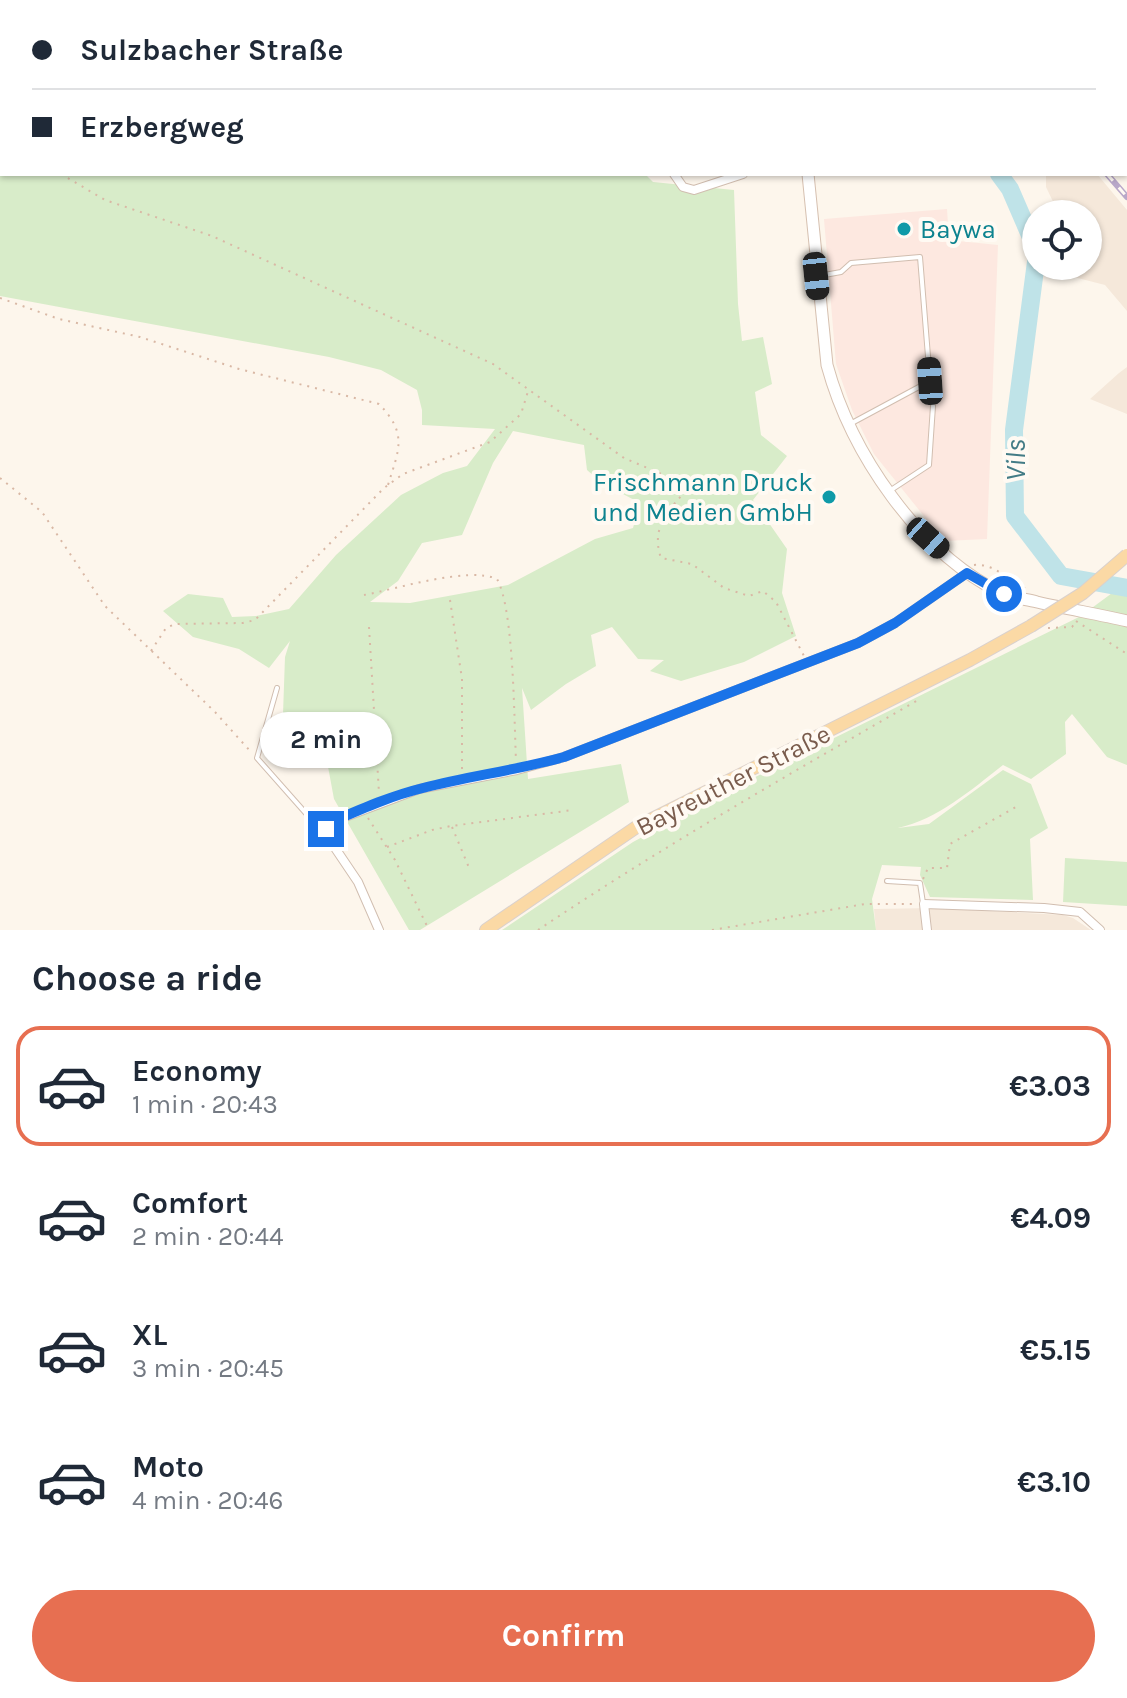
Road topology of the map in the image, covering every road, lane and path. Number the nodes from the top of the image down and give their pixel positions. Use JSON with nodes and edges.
{"nodes":[{"id":1,"x":64,"y":176,"type":"edge"},
{"id":2,"x":674,"y":176,"type":"edge"},
{"id":3,"x":737,"y":176,"type":"edge"},
{"id":4,"x":808,"y":176,"type":"edge"},
{"id":5,"x":816,"y":276,"type":"junction"},
{"id":6,"x":0,"y":298,"type":"edge"},
{"id":7,"x":529,"y":387,"type":"junction"},
{"id":8,"x":933,"y":406,"type":"dead end"},
{"id":9,"x":848,"y":425,"type":"junction"},
{"id":10,"x":0,"y":479,"type":"edge"},
{"id":11,"x":387,"y":485,"type":"junction"},
{"id":12,"x":890,"y":491,"type":"junction"},
{"id":13,"x":1127,"y":555,"type":"edge"},
{"id":14,"x":970,"y":569,"type":"junction"},
{"id":15,"x":1032,"y":591,"type":"dead end"},
{"id":16,"x":364,"y":595,"type":"dead end"},
{"id":17,"x":450,"y":600,"type":"dead end"},
{"id":18,"x":1127,"y":621,"type":"edge"},
{"id":19,"x":369,"y":627,"type":"dead end"},
{"id":20,"x":1048,"y":628,"type":"dead end"},
{"id":21,"x":151,"y":651,"type":"junction"},
{"id":22,"x":1127,"y":654,"type":"edge"},
{"id":23,"x":806,"y":661,"type":"junction"},
{"id":24,"x":277,"y":688,"type":"dead end"},
{"id":25,"x":929,"y":693,"type":"dead end"},
{"id":26,"x":257,"y":758,"type":"junction"},
{"id":27,"x":517,"y":770,"type":"junction"},
{"id":28,"x":461,"y":779,"type":"junction"},
{"id":29,"x":380,"y":802,"type":"junction"},
{"id":30,"x":1016,"y":807,"type":"dead end"},
{"id":31,"x":362,"y":808,"type":"junction"},
{"id":32,"x":573,"y":810,"type":"dead end"},
{"id":33,"x":451,"y":826,"type":"junction"},
{"id":34,"x":326,"y":829,"type":"junction"},
{"id":35,"x":387,"y":847,"type":"junction"},
{"id":36,"x":470,"y":870,"type":"dead end"},
{"id":37,"x":887,"y":881,"type":"dead end"},
{"id":38,"x":920,"y":883,"type":"junction"},
{"id":39,"x":924,"y":904,"type":"junction"},
{"id":40,"x":427,"y":926,"type":"dead end"},
{"id":41,"x":379,"y":930,"type":"edge"},
{"id":42,"x":486,"y":930,"type":"edge"},
{"id":43,"x":538,"y":930,"type":"edge"},
{"id":44,"x":712,"y":930,"type":"edge"},
{"id":45,"x":927,"y":930,"type":"edge"},
{"id":46,"x":1100,"y":930,"type":"edge"}],
"edges":[{"from":1,"to":7,"type":"path"},
{"from":2,"to":3,"type":"street"},
{"from":4,"to":5,"type":"main road"},
{"from":5,"to":9,"type":"main road"},
{"from":5,"to":9,"type":"lane"},
{"from":6,"to":11,"type":"path"},
{"from":7,"to":11,"type":"path"},
{"from":7,"to":23,"type":"path"},
{"from":8,"to":12,"type":"lane"},
{"from":9,"to":12,"type":"main road"},
{"from":10,"to":21,"type":"path"},
{"from":11,"to":21,"type":"path"},
{"from":12,"to":14,"type":"main road"},
{"from":13,"to":42,"type":"main road","name":"Bayreuther Straße","bridge":true},
{"from":14,"to":15,"type":"path"},
{"from":14,"to":18,"type":"main road"},
{"from":14,"to":23,"type":"street"},
{"from":16,"to":27,"type":"path"},
{"from":17,"to":28,"type":"path"},
{"from":19,"to":29,"type":"path"},
{"from":20,"to":22,"type":"path"},
{"from":21,"to":26,"type":"path"},
{"from":23,"to":27,"type":"street"},
{"from":24,"to":26,"type":"lane"},
{"from":25,"to":43,"type":"path"},
{"from":26,"to":34,"type":"lane"},
{"from":27,"to":28,"type":"street"},
{"from":28,"to":29,"type":"street"},
{"from":29,"to":31,"type":"street"},
{"from":30,"to":38,"type":"path"},
{"from":31,"to":34,"type":"street"},
{"from":31,"to":35,"type":"path"},
{"from":32,"to":33,"type":"path"},
{"from":33,"to":35,"type":"path"},
{"from":33,"to":36,"type":"path"},
{"from":34,"to":41,"type":"street"},
{"from":35,"to":40,"type":"path"},
{"from":37,"to":38,"type":"lane"},
{"from":38,"to":39,"type":"lane"},
{"from":39,"to":44,"type":"path"},
{"from":39,"to":45,"type":"street"},
{"from":39,"to":46,"type":"street"}]}
